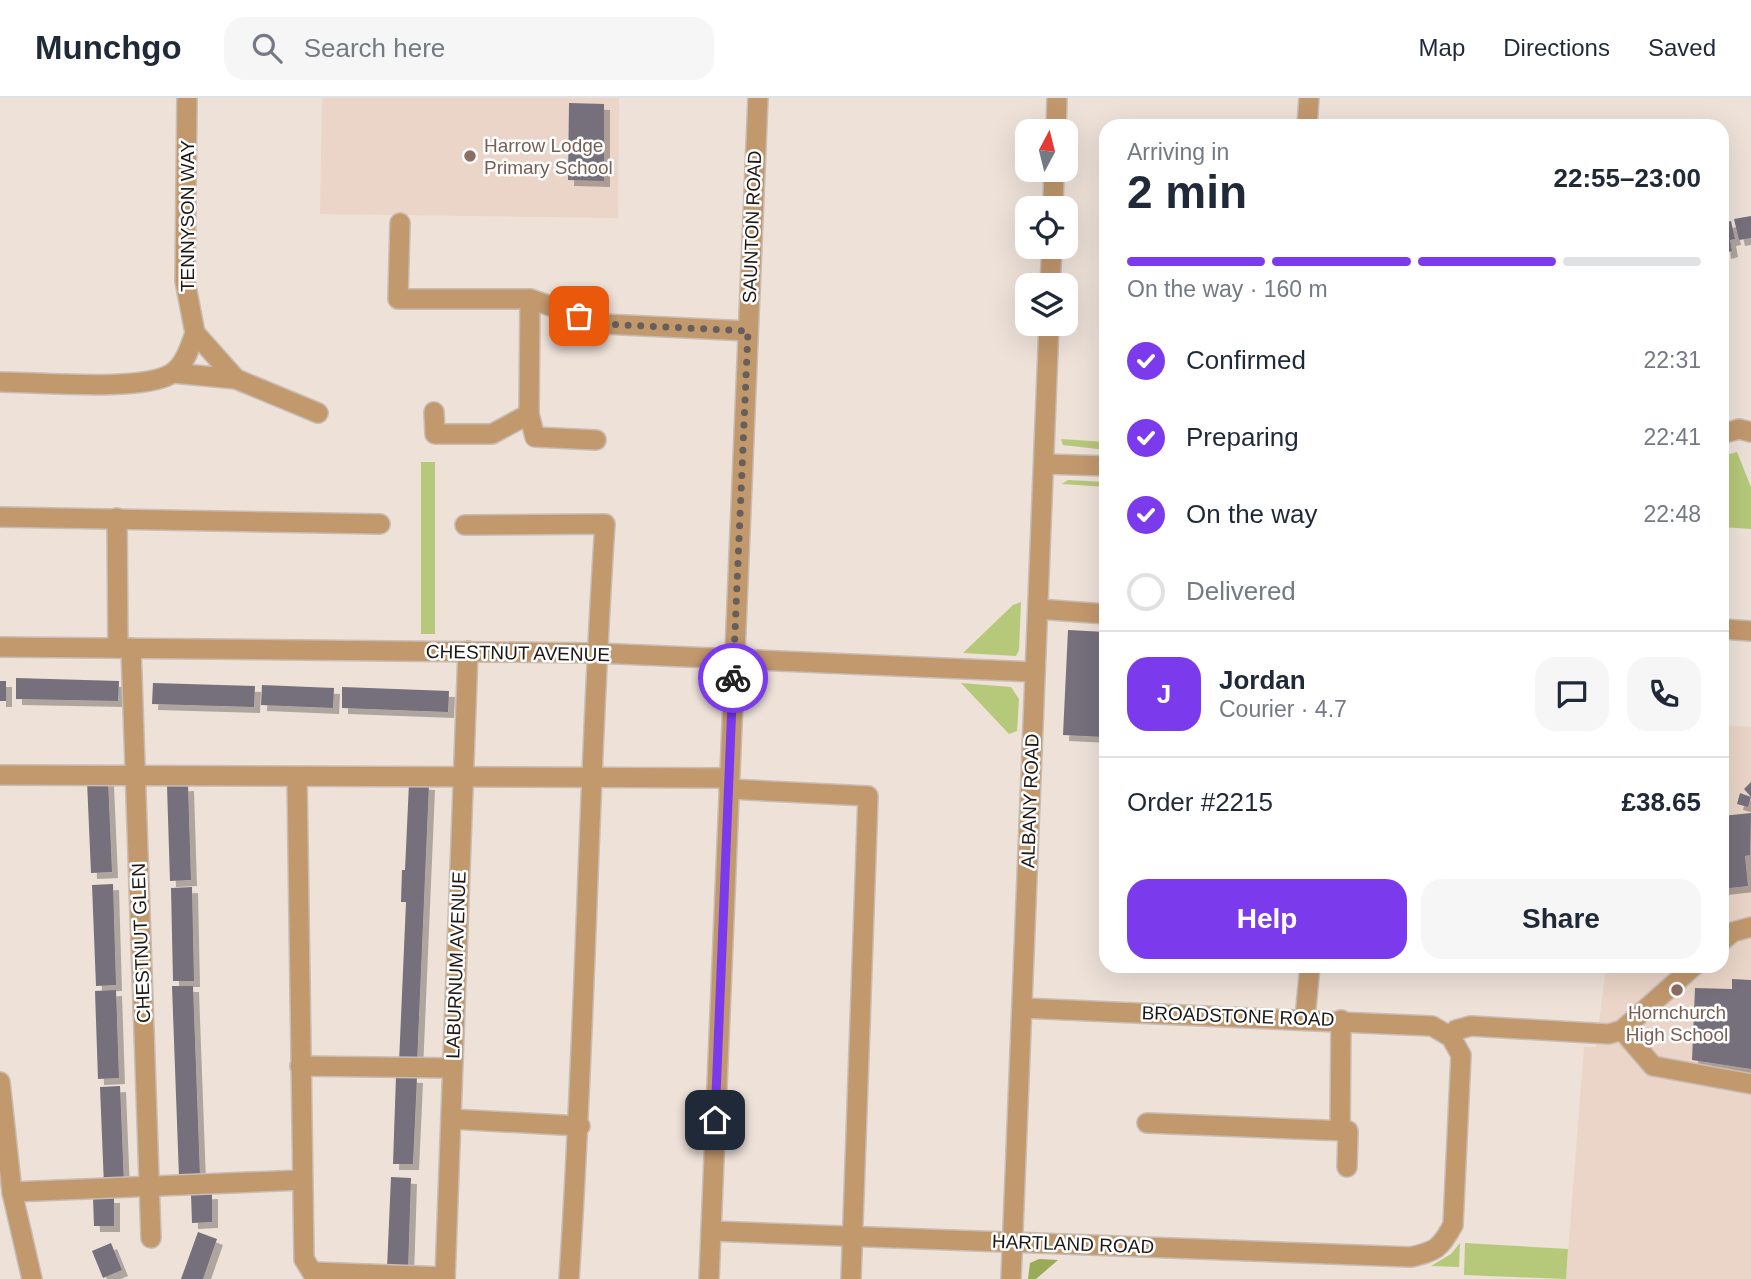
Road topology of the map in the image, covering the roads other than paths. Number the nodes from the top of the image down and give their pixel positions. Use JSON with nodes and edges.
{"nodes":[{"id":1,"x":187,"y":98,"type":"edge"},
{"id":2,"x":758,"y":98,"type":"edge"},
{"id":3,"x":1057,"y":98,"type":"edge"},
{"id":4,"x":1308,"y":98,"type":"edge"},
{"id":5,"x":1056,"y":119,"type":"edge"},
{"id":6,"x":1307,"y":119,"type":"edge"},
{"id":7,"x":400,"y":223,"type":"dead end"},
{"id":8,"x":530,"y":299,"type":"junction"},
{"id":9,"x":748,"y":331,"type":"junction"},
{"id":10,"x":195,"y":333,"type":"junction"},
{"id":11,"x":1049,"y":336,"type":"edge"},
{"id":12,"x":173,"y":373,"type":"junction"},
{"id":13,"x":236,"y":379,"type":"junction"},
{"id":14,"x":0,"y":382,"type":"edge"},
{"id":15,"x":434,"y":412,"type":"dead end"},
{"id":16,"x":318,"y":413,"type":"dead end"},
{"id":17,"x":528,"y":414,"type":"junction"},
{"id":18,"x":1729,"y":432,"type":"edge"},
{"id":19,"x":1751,"y":432,"type":"edge"},
{"id":20,"x":596,"y":440,"type":"dead end"},
{"id":21,"x":1044,"y":464,"type":"junction"},
{"id":22,"x":1099,"y":466,"type":"edge"},
{"id":23,"x":0,"y":517,"type":"edge"},
{"id":24,"x":117,"y":518,"type":"junction"},
{"id":25,"x":380,"y":524,"type":"dead end"},
{"id":26,"x":465,"y":525,"type":"dead end"},
{"id":27,"x":1038,"y":609,"type":"junction"},
{"id":28,"x":1099,"y":613,"type":"edge"},
{"id":29,"x":1729,"y":629,"type":"edge"},
{"id":30,"x":1751,"y":631,"type":"edge"},
{"id":31,"x":0,"y":647,"type":"edge"},
{"id":32,"x":125,"y":648,"type":"junction"},
{"id":33,"x":468,"y":651,"type":"junction"},
{"id":34,"x":596,"y":653,"type":"junction"},
{"id":35,"x":733,"y":659,"type":"junction"},
{"id":36,"x":1035,"y":672,"type":"junction"},
{"id":37,"x":0,"y":775,"type":"edge"},
{"id":38,"x":135,"y":776,"type":"junction"},
{"id":39,"x":297,"y":776,"type":"junction"},
{"id":40,"x":463,"y":776,"type":"junction"},
{"id":41,"x":592,"y":776,"type":"junction"},
{"id":42,"x":729,"y":784,"type":"junction"},
{"id":43,"x":1751,"y":927,"type":"edge"},
{"id":44,"x":1729,"y":935,"type":"edge"},
{"id":45,"x":1309,"y":973,"type":"edge"},
{"id":46,"x":1686,"y":973,"type":"edge"},
{"id":47,"x":1022,"y":1008,"type":"junction"},
{"id":48,"x":1305,"y":1018,"type":"junction"},
{"id":49,"x":1341,"y":1020,"type":"junction"},
{"id":50,"x":1622,"y":1030,"type":"junction"},
{"id":51,"x":1451,"y":1037,"type":"junction"},
{"id":52,"x":300,"y":1066,"type":"junction"},
{"id":53,"x":452,"y":1068,"type":"junction"},
{"id":54,"x":0,"y":1082,"type":"edge"},
{"id":55,"x":1751,"y":1084,"type":"edge"},
{"id":56,"x":451,"y":1119,"type":"junction"},
{"id":57,"x":1147,"y":1123,"type":"dead end"},
{"id":58,"x":580,"y":1126,"type":"junction"},
{"id":59,"x":1340,"y":1131,"type":"junction"},
{"id":60,"x":3,"y":1146,"type":"edge"},
{"id":61,"x":1347,"y":1167,"type":"dead end"},
{"id":62,"x":301,"y":1180,"type":"junction"},
{"id":63,"x":149,"y":1187,"type":"junction"},
{"id":64,"x":12,"y":1192,"type":"junction"},
{"id":65,"x":711,"y":1231,"type":"junction"},
{"id":66,"x":853,"y":1236,"type":"junction"},
{"id":67,"x":151,"y":1238,"type":"dead end"},
{"id":68,"x":1013,"y":1242,"type":"junction"},
{"id":69,"x":314,"y":1276,"type":"edge"},
{"id":70,"x":445,"y":1278,"type":"edge"},
{"id":71,"x":32,"y":1279,"type":"edge"},
{"id":72,"x":569,"y":1279,"type":"edge"},
{"id":73,"x":709,"y":1279,"type":"edge"},
{"id":74,"x":851,"y":1279,"type":"edge"},
{"id":75,"x":1011,"y":1279,"type":"edge"}],
"edges":[{"from":1,"to":10,"type":"street","name":"TENNYSON WAY"},
{"from":2,"to":9,"type":"street","name":"SAUNTON ROAD"},
{"from":3,"to":5,"type":"street"},
{"from":4,"to":6,"type":"street"},
{"from":7,"to":8,"type":"street"},
{"from":8,"to":9,"type":"street"},
{"from":8,"to":17,"type":"street"},
{"from":9,"to":35,"type":"street","name":"SAUNTON ROAD"},
{"from":10,"to":12,"type":"street"},
{"from":10,"to":13,"type":"street"},
{"from":11,"to":21,"type":"street","name":"ALBANY ROAD"},
{"from":12,"to":13,"type":"street"},
{"from":12,"to":14,"type":"street"},
{"from":13,"to":16,"type":"street"},
{"from":15,"to":17,"type":"street"},
{"from":17,"to":20,"type":"street"},
{"from":18,"to":19,"type":"street"},
{"from":21,"to":22,"type":"street"},
{"from":21,"to":27,"type":"street","name":"ALBANY ROAD"},
{"from":23,"to":24,"type":"street"},
{"from":24,"to":25,"type":"street"},
{"from":24,"to":32,"type":"street","name":"CHESTNUT GLEN"},
{"from":26,"to":34,"type":"street"},
{"from":27,"to":28,"type":"street"},
{"from":27,"to":36,"type":"street","name":"ALBANY ROAD"},
{"from":29,"to":30,"type":"street"},
{"from":31,"to":32,"type":"street","name":"CHESTNUT AVENUE"},
{"from":32,"to":33,"type":"street","name":"CHESTNUT AVENUE"},
{"from":32,"to":38,"type":"street","name":"CHESTNUT GLEN"},
{"from":33,"to":34,"type":"street","name":"CHESTNUT AVENUE"},
{"from":33,"to":40,"type":"street","name":"LABURNUM AVENUE"},
{"from":34,"to":35,"type":"street","name":"CHESTNUT AVENUE"},
{"from":34,"to":41,"type":"street"},
{"from":35,"to":36,"type":"street","name":"CHESTNUT AVENUE"},
{"from":35,"to":42,"type":"street","name":"SAUNTON ROAD"},
{"from":36,"to":47,"type":"street","name":"ALBANY ROAD"},
{"from":37,"to":38,"type":"street"},
{"from":38,"to":39,"type":"street"},
{"from":38,"to":63,"type":"street","name":"CHESTNUT GLEN"},
{"from":39,"to":40,"type":"street"},
{"from":39,"to":52,"type":"street"},
{"from":40,"to":41,"type":"street"},
{"from":40,"to":53,"type":"street","name":"LABURNUM AVENUE"},
{"from":41,"to":42,"type":"street"},
{"from":41,"to":58,"type":"street"},
{"from":42,"to":65,"type":"street","name":"SAUNTON ROAD"},
{"from":42,"to":66,"type":"street"},
{"from":43,"to":44,"type":"street"},
{"from":45,"to":48,"type":"street"},
{"from":46,"to":50,"type":"street"},
{"from":47,"to":48,"type":"street","name":"BROADSTONE ROAD"},
{"from":47,"to":68,"type":"street","name":"ALBANY ROAD"},
{"from":48,"to":49,"type":"street","name":"BROADSTONE ROAD"},
{"from":49,"to":51,"type":"street","name":"BROADSTONE ROAD"},
{"from":49,"to":59,"type":"street"},
{"from":50,"to":51,"type":"street"},
{"from":50,"to":55,"type":"street"},
{"from":51,"to":68,"type":"street","name":"HARTLAND ROAD"},
{"from":52,"to":53,"type":"street"},
{"from":52,"to":62,"type":"street"},
{"from":53,"to":56,"type":"street","name":"LABURNUM AVENUE"},
{"from":54,"to":60,"type":"street"},
{"from":56,"to":58,"type":"street"},
{"from":56,"to":70,"type":"street","name":"LABURNUM AVENUE"},
{"from":57,"to":59,"type":"street"},
{"from":58,"to":72,"type":"street"},
{"from":59,"to":61,"type":"street"},
{"from":60,"to":64,"type":"street"},
{"from":62,"to":63,"type":"street"},
{"from":62,"to":69,"type":"street"},
{"from":63,"to":64,"type":"street"},
{"from":63,"to":67,"type":"street","name":"CHESTNUT GLEN"},
{"from":64,"to":71,"type":"street"},
{"from":65,"to":66,"type":"street","name":"HARTLAND ROAD"},
{"from":65,"to":73,"type":"street","name":"SAUNTON ROAD"},
{"from":66,"to":68,"type":"street","name":"HARTLAND ROAD"},
{"from":66,"to":74,"type":"street"},
{"from":68,"to":75,"type":"street","name":"ALBANY ROAD"},
{"from":69,"to":70,"type":"street"}]}
